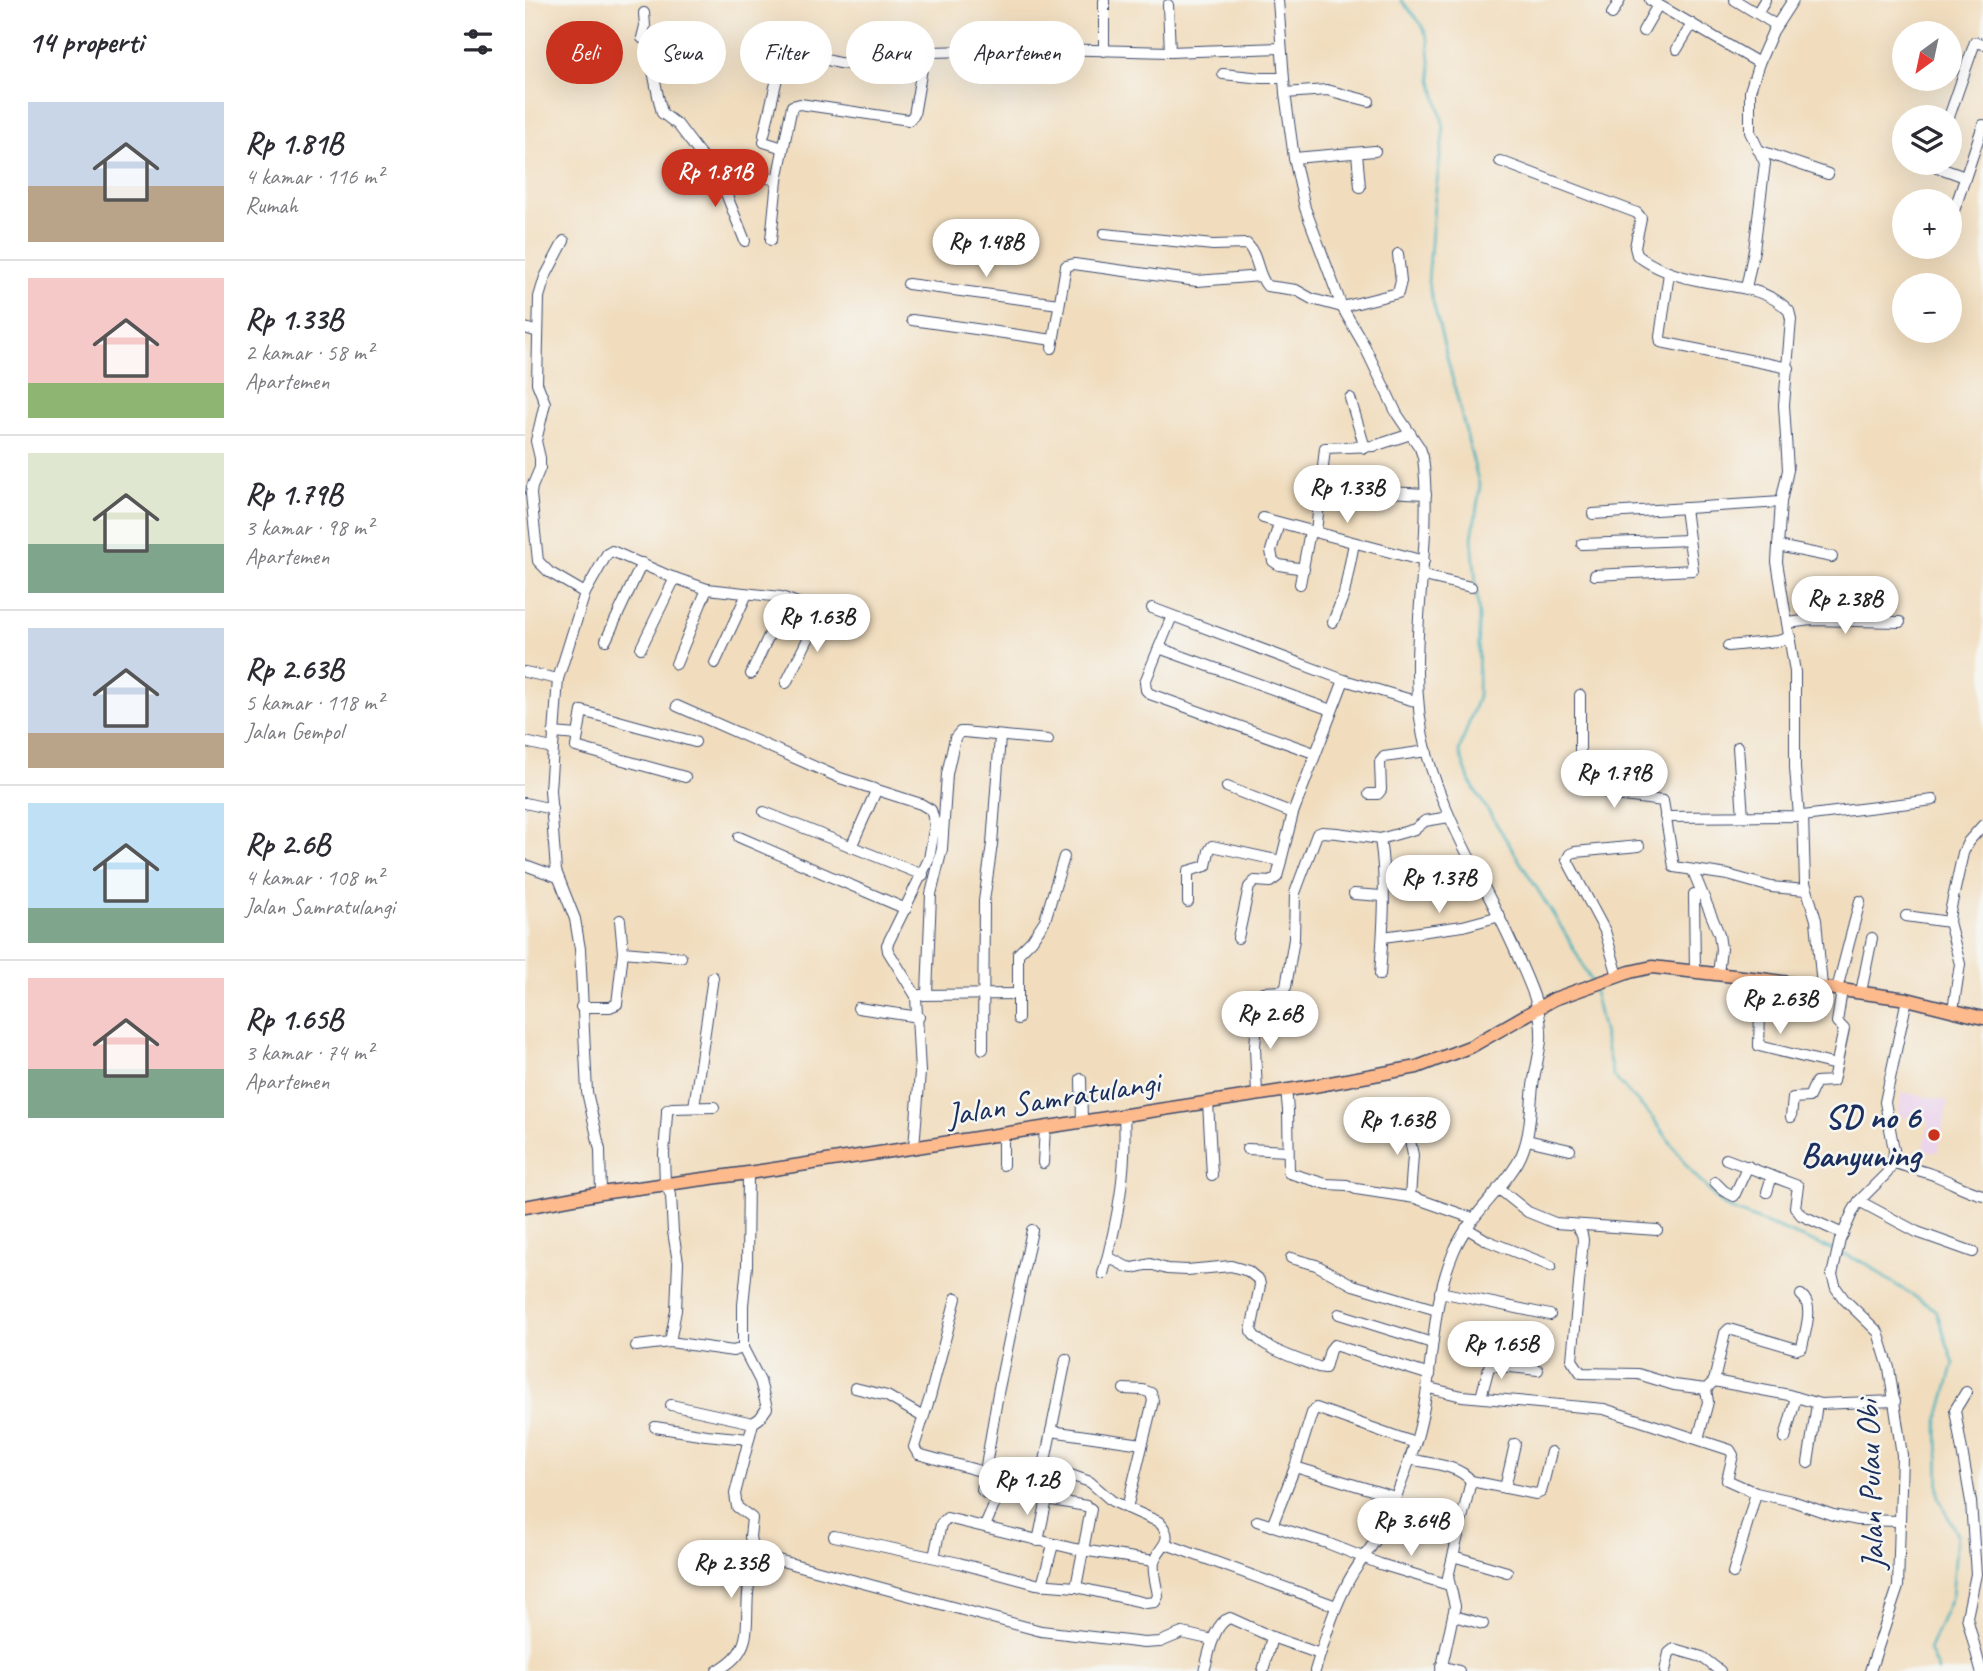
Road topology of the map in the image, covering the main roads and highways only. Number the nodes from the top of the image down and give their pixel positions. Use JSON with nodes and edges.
{"nodes":[{"id":1,"x":1983,"y":1018,"type":"edge"},
{"id":2,"x":525,"y":1207,"type":"edge"}],
"edges":[{"from":1,"to":2,"type":"main road","name":"Jalan Samratulangi"}]}
